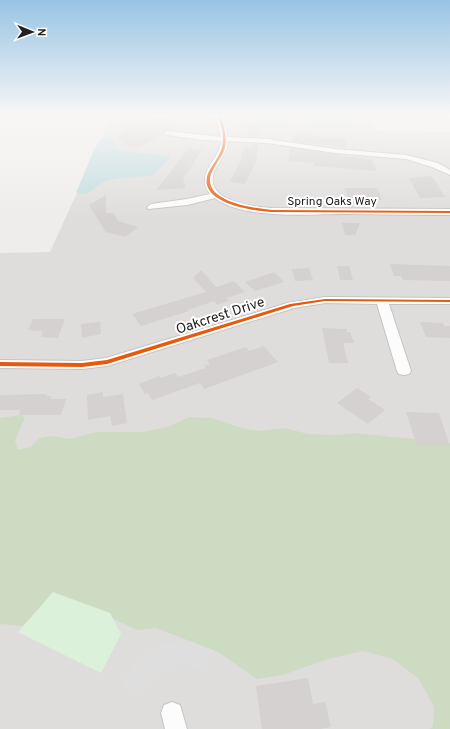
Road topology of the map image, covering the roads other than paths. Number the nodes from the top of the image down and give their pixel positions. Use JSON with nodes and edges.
{"nodes":[{"id":1,"x":222,"y":150,"type":"edge"},
{"id":2,"x":327,"y":150,"type":"edge"},
{"id":3,"x":450,"y":173,"type":"edge"},
{"id":4,"x":216,"y":195,"type":"junction"},
{"id":5,"x":151,"y":208,"type":"dead end"},
{"id":6,"x":450,"y":212,"type":"edge"},
{"id":7,"x":382,"y":301,"type":"junction"},
{"id":8,"x":450,"y":301,"type":"edge"},
{"id":9,"x":0,"y":364,"type":"edge"},
{"id":10,"x":404,"y":372,"type":"dead end"}],
"edges":[{"from":1,"to":4,"type":"street"},
{"from":2,"to":3,"type":"street"},
{"from":4,"to":5,"type":"street"},
{"from":4,"to":6,"type":"street","name":"Spring Oaks Way"},
{"from":7,"to":8,"type":"street","name":"Oakcrest Drive"},
{"from":7,"to":9,"type":"street","name":"Oakcrest Drive"},
{"from":7,"to":10,"type":"street"}]}
